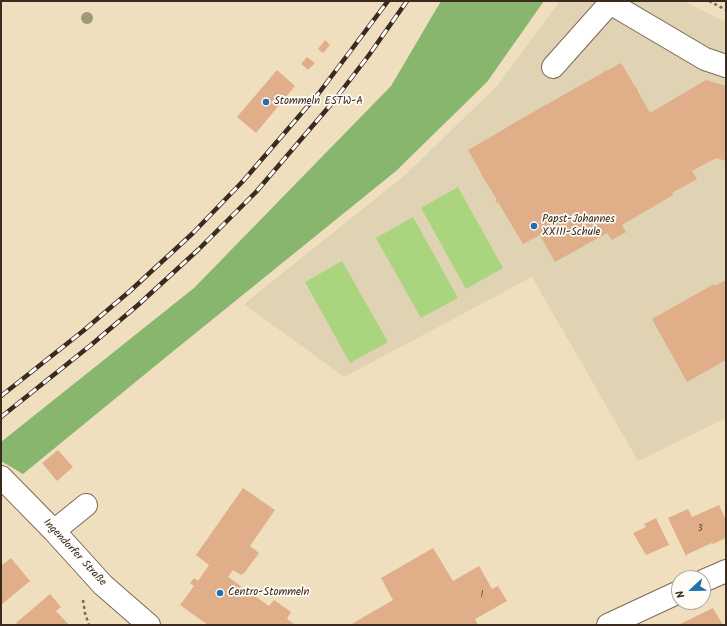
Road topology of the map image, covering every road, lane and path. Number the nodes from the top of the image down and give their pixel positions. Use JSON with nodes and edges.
{"nodes":[{"id":1,"x":709,"y":1,"type":"edge"},
{"id":2,"x":726,"y":10,"type":"edge"},
{"id":3,"x":726,"y":66,"type":"edge"},
{"id":4,"x":553,"y":67,"type":"dead end"},
{"id":5,"x":1,"y":477,"type":"edge"},
{"id":6,"x":86,"y":505,"type":"dead end"},
{"id":7,"x":54,"y":531,"type":"junction"},
{"id":8,"x":726,"y":571,"type":"edge"},
{"id":9,"x":711,"y":578,"type":"edge"},
{"id":10,"x":671,"y":596,"type":"edge"},
{"id":11,"x":150,"y":625,"type":"edge"},
{"id":12,"x":608,"y":625,"type":"edge"}],
"edges":[{"from":1,"to":2,"type":"path"},
{"from":3,"to":4,"type":"street"},
{"from":5,"to":7,"type":"street","name":"Ingendorfer Straße"},
{"from":6,"to":7,"type":"street"},
{"from":7,"to":11,"type":"street","name":"Ingendorfer Straße"},
{"from":8,"to":9,"type":"street"},
{"from":10,"to":12,"type":"street"}]}
